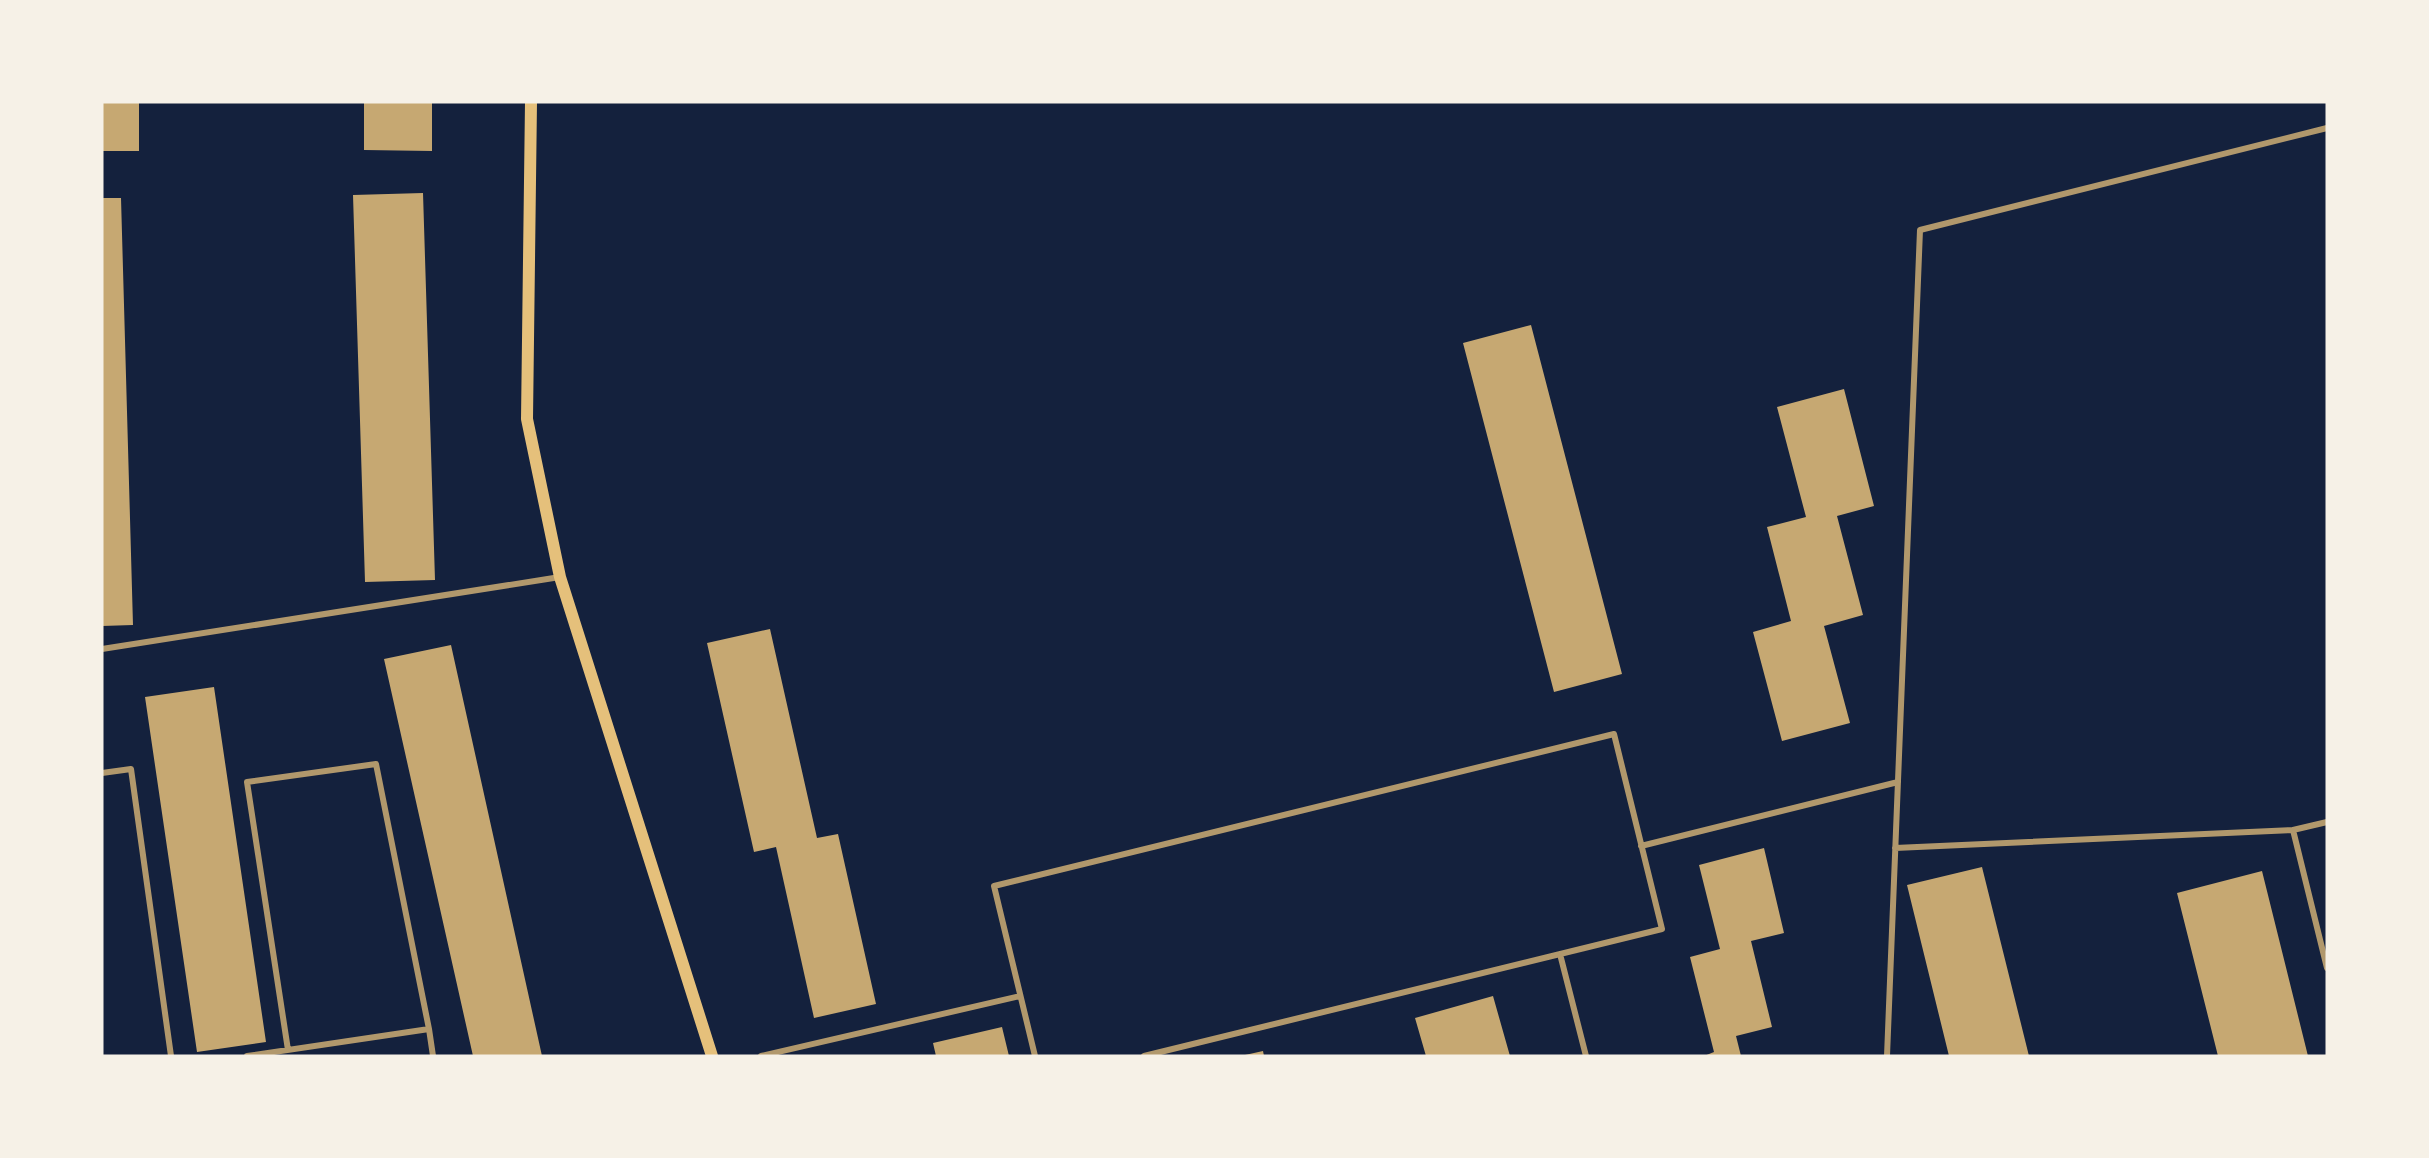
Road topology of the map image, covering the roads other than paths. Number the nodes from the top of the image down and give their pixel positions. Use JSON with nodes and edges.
{"nodes":[{"id":1,"x":531,"y":102,"type":"edge"},
{"id":2,"x":2327,"y":128,"type":"edge"},
{"id":3,"x":560,"y":577,"type":"junction"},
{"id":4,"x":102,"y":649,"type":"edge"},
{"id":5,"x":102,"y":773,"type":"edge"},
{"id":6,"x":1898,"y":782,"type":"junction"},
{"id":7,"x":2327,"y":822,"type":"edge"},
{"id":8,"x":2294,"y":830,"type":"junction"},
{"id":9,"x":1641,"y":846,"type":"junction"},
{"id":10,"x":1895,"y":848,"type":"junction"},
{"id":11,"x":1560,"y":954,"type":"junction"},
{"id":12,"x":2327,"y":968,"type":"edge"},
{"id":13,"x":1020,"y":996,"type":"junction"},
{"id":14,"x":429,"y":1029,"type":"junction"},
{"id":15,"x":288,"y":1050,"type":"junction"},
{"id":16,"x":1155,"y":1055,"type":"edge"},
{"id":17,"x":171,"y":1056,"type":"edge"},
{"id":18,"x":247,"y":1056,"type":"edge"},
{"id":19,"x":433,"y":1056,"type":"edge"},
{"id":20,"x":712,"y":1056,"type":"edge"},
{"id":21,"x":761,"y":1056,"type":"edge"},
{"id":22,"x":1035,"y":1056,"type":"edge"},
{"id":23,"x":1144,"y":1056,"type":"edge"},
{"id":24,"x":1586,"y":1056,"type":"edge"},
{"id":25,"x":1887,"y":1056,"type":"edge"}],
"edges":[{"from":1,"to":3,"type":"main road"},
{"from":2,"to":6,"type":"street"},
{"from":3,"to":4,"type":"street"},
{"from":3,"to":20,"type":"main road"},
{"from":5,"to":17,"type":"street"},
{"from":6,"to":9,"type":"street"},
{"from":6,"to":10,"type":"street"},
{"from":7,"to":8,"type":"street"},
{"from":8,"to":10,"type":"street"},
{"from":8,"to":12,"type":"street"},
{"from":9,"to":11,"type":"street"},
{"from":9,"to":13,"type":"street"},
{"from":10,"to":25,"type":"street"},
{"from":11,"to":16,"type":"street"},
{"from":11,"to":24,"type":"street"},
{"from":13,"to":21,"type":"street"},
{"from":13,"to":22,"type":"street"},
{"from":14,"to":15,"type":"street"},
{"from":14,"to":15,"type":"street"},
{"from":14,"to":19,"type":"street"},
{"from":15,"to":18,"type":"street"},
{"from":16,"to":23,"type":"street"}]}
